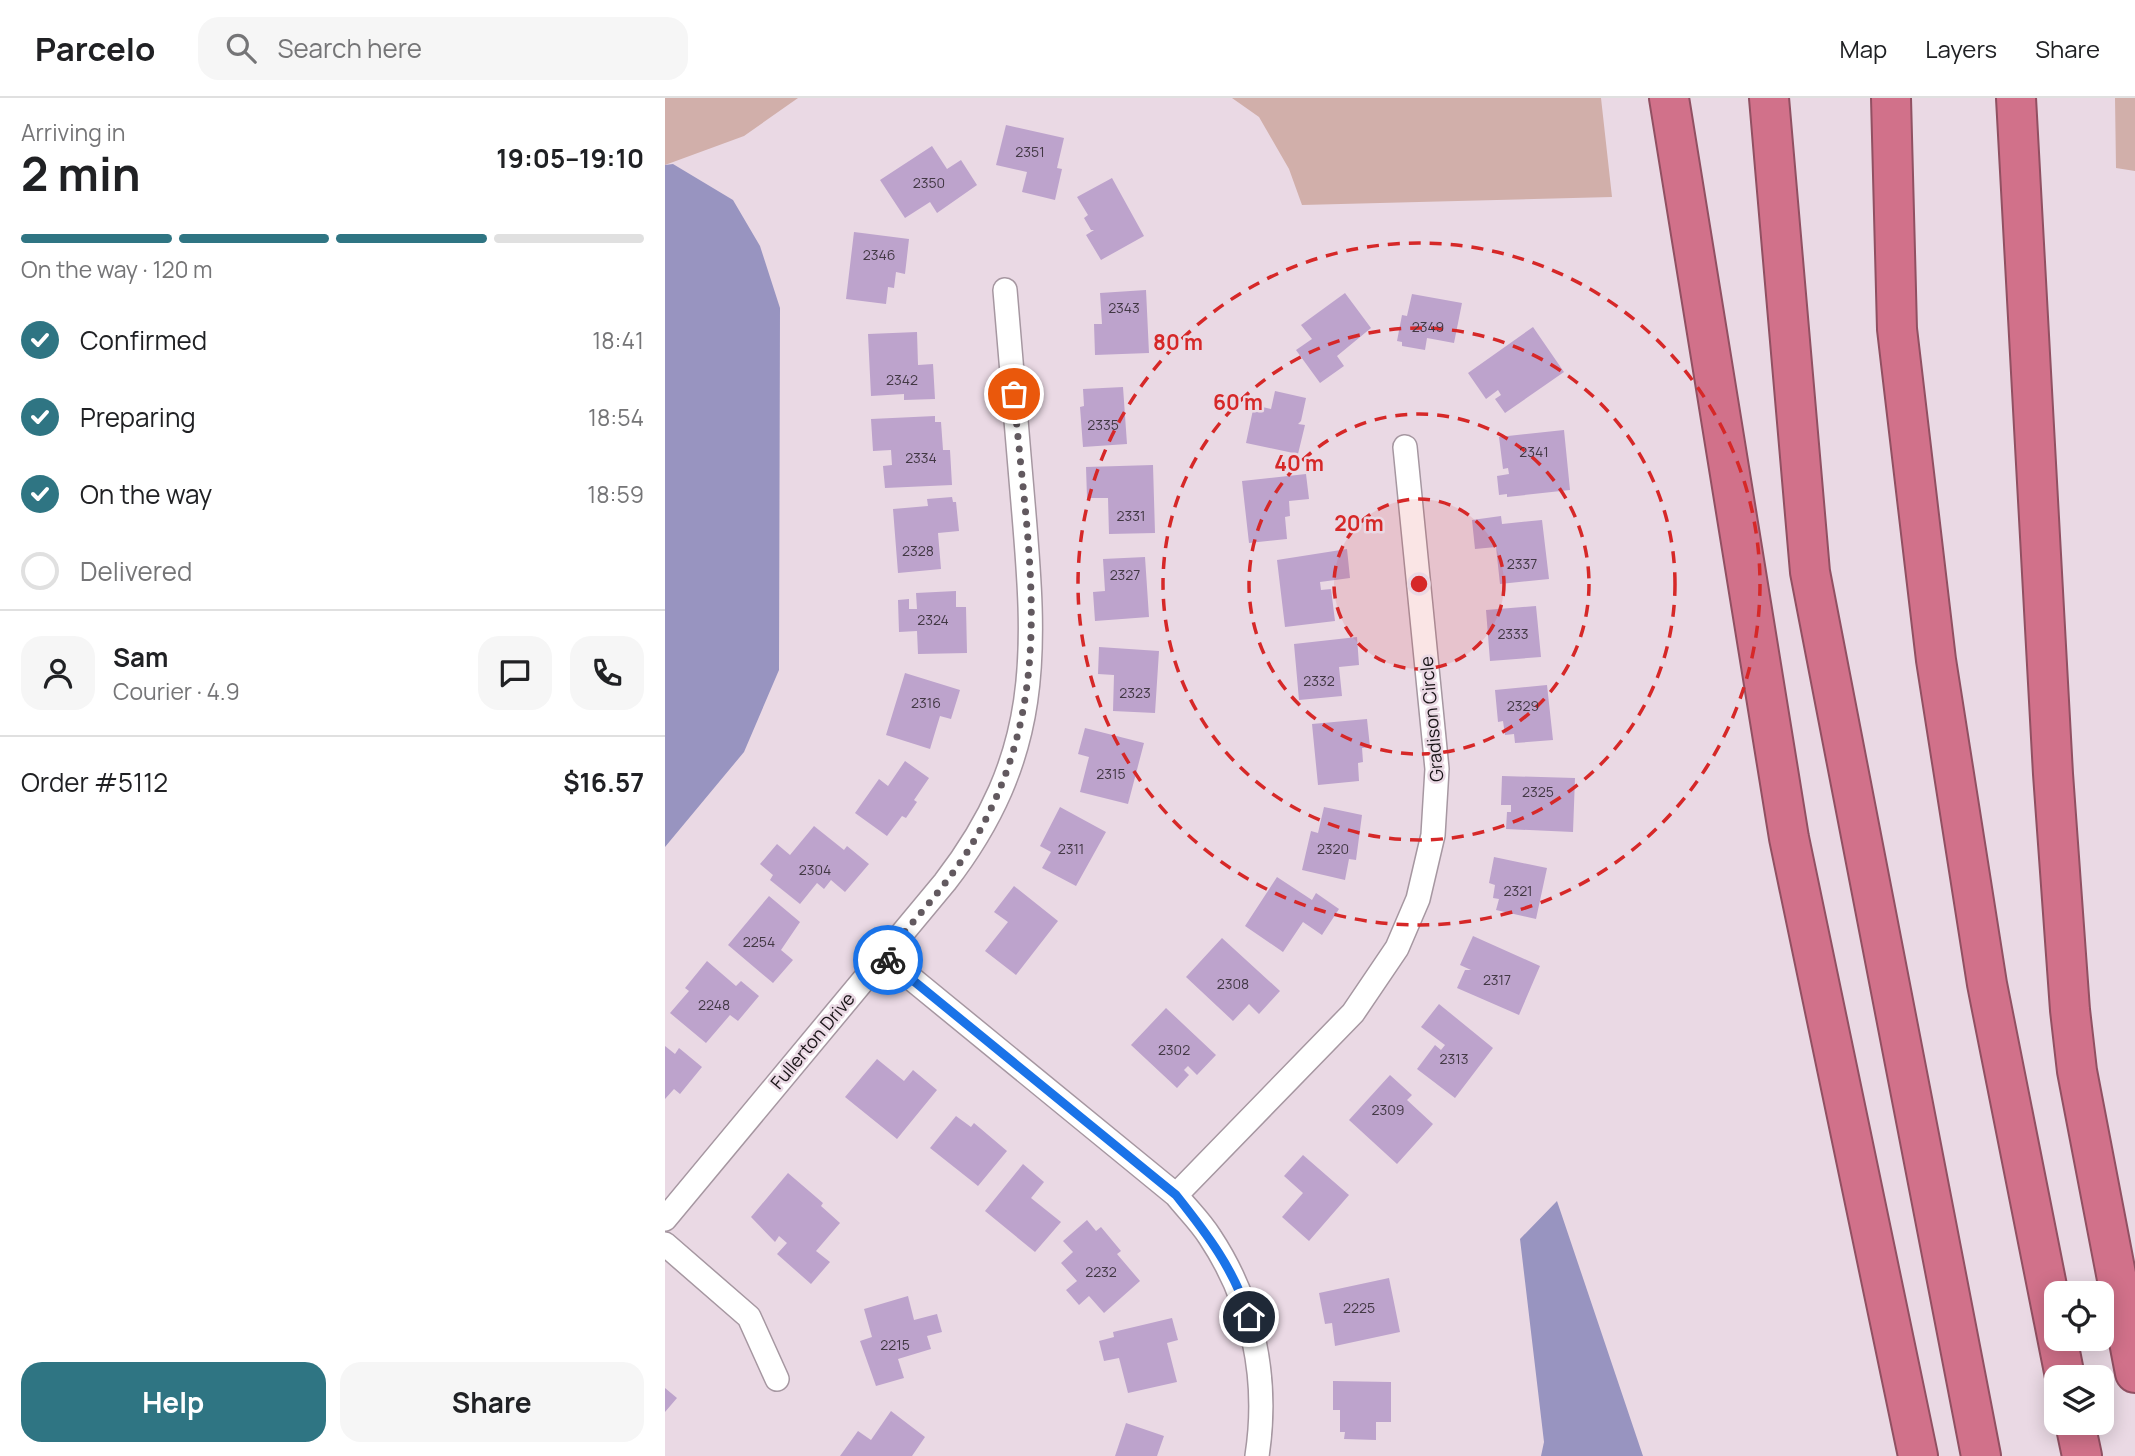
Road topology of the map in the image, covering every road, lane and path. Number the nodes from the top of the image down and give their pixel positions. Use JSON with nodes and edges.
{"nodes":[{"id":1,"x":1669,"y":98,"type":"edge"},
{"id":2,"x":1891,"y":98,"type":"edge"},
{"id":3,"x":2016,"y":98,"type":"edge"},
{"id":4,"x":1769,"y":107,"type":"edge"},
{"id":5,"x":1005,"y":290,"type":"dead end"},
{"id":6,"x":1405,"y":447,"type":"dead end"},
{"id":7,"x":884,"y":956,"type":"junction"},
{"id":8,"x":1176,"y":1195,"type":"junction"},
{"id":9,"x":665,"y":1219,"type":"edge"},
{"id":10,"x":665,"y":1244,"type":"edge"},
{"id":11,"x":2063,"y":1365,"type":"edge"},
{"id":12,"x":2135,"y":1373,"type":"edge"},
{"id":13,"x":776,"y":1379,"type":"dead end"},
{"id":14,"x":2078,"y":1435,"type":"edge"},
{"id":15,"x":1257,"y":1456,"type":"edge"},
{"id":16,"x":1918,"y":1456,"type":"edge"},
{"id":17,"x":1981,"y":1456,"type":"edge"},
{"id":18,"x":2082,"y":1456,"type":"edge"}],
"edges":[{"from":1,"to":16,"type":"highway"},
{"from":2,"to":11,"type":"highway"},
{"from":3,"to":12,"type":"highway"},
{"from":4,"to":17,"type":"highway"},
{"from":5,"to":7,"type":"street","name":"Fullerton Drive"},
{"from":6,"to":8,"type":"street","name":"Gradison Circle"},
{"from":7,"to":8,"type":"street"},
{"from":7,"to":9,"type":"street","name":"Fullerton Drive"},
{"from":8,"to":15,"type":"street"},
{"from":10,"to":13,"type":"street"},
{"from":14,"to":18,"type":"highway"}]}
